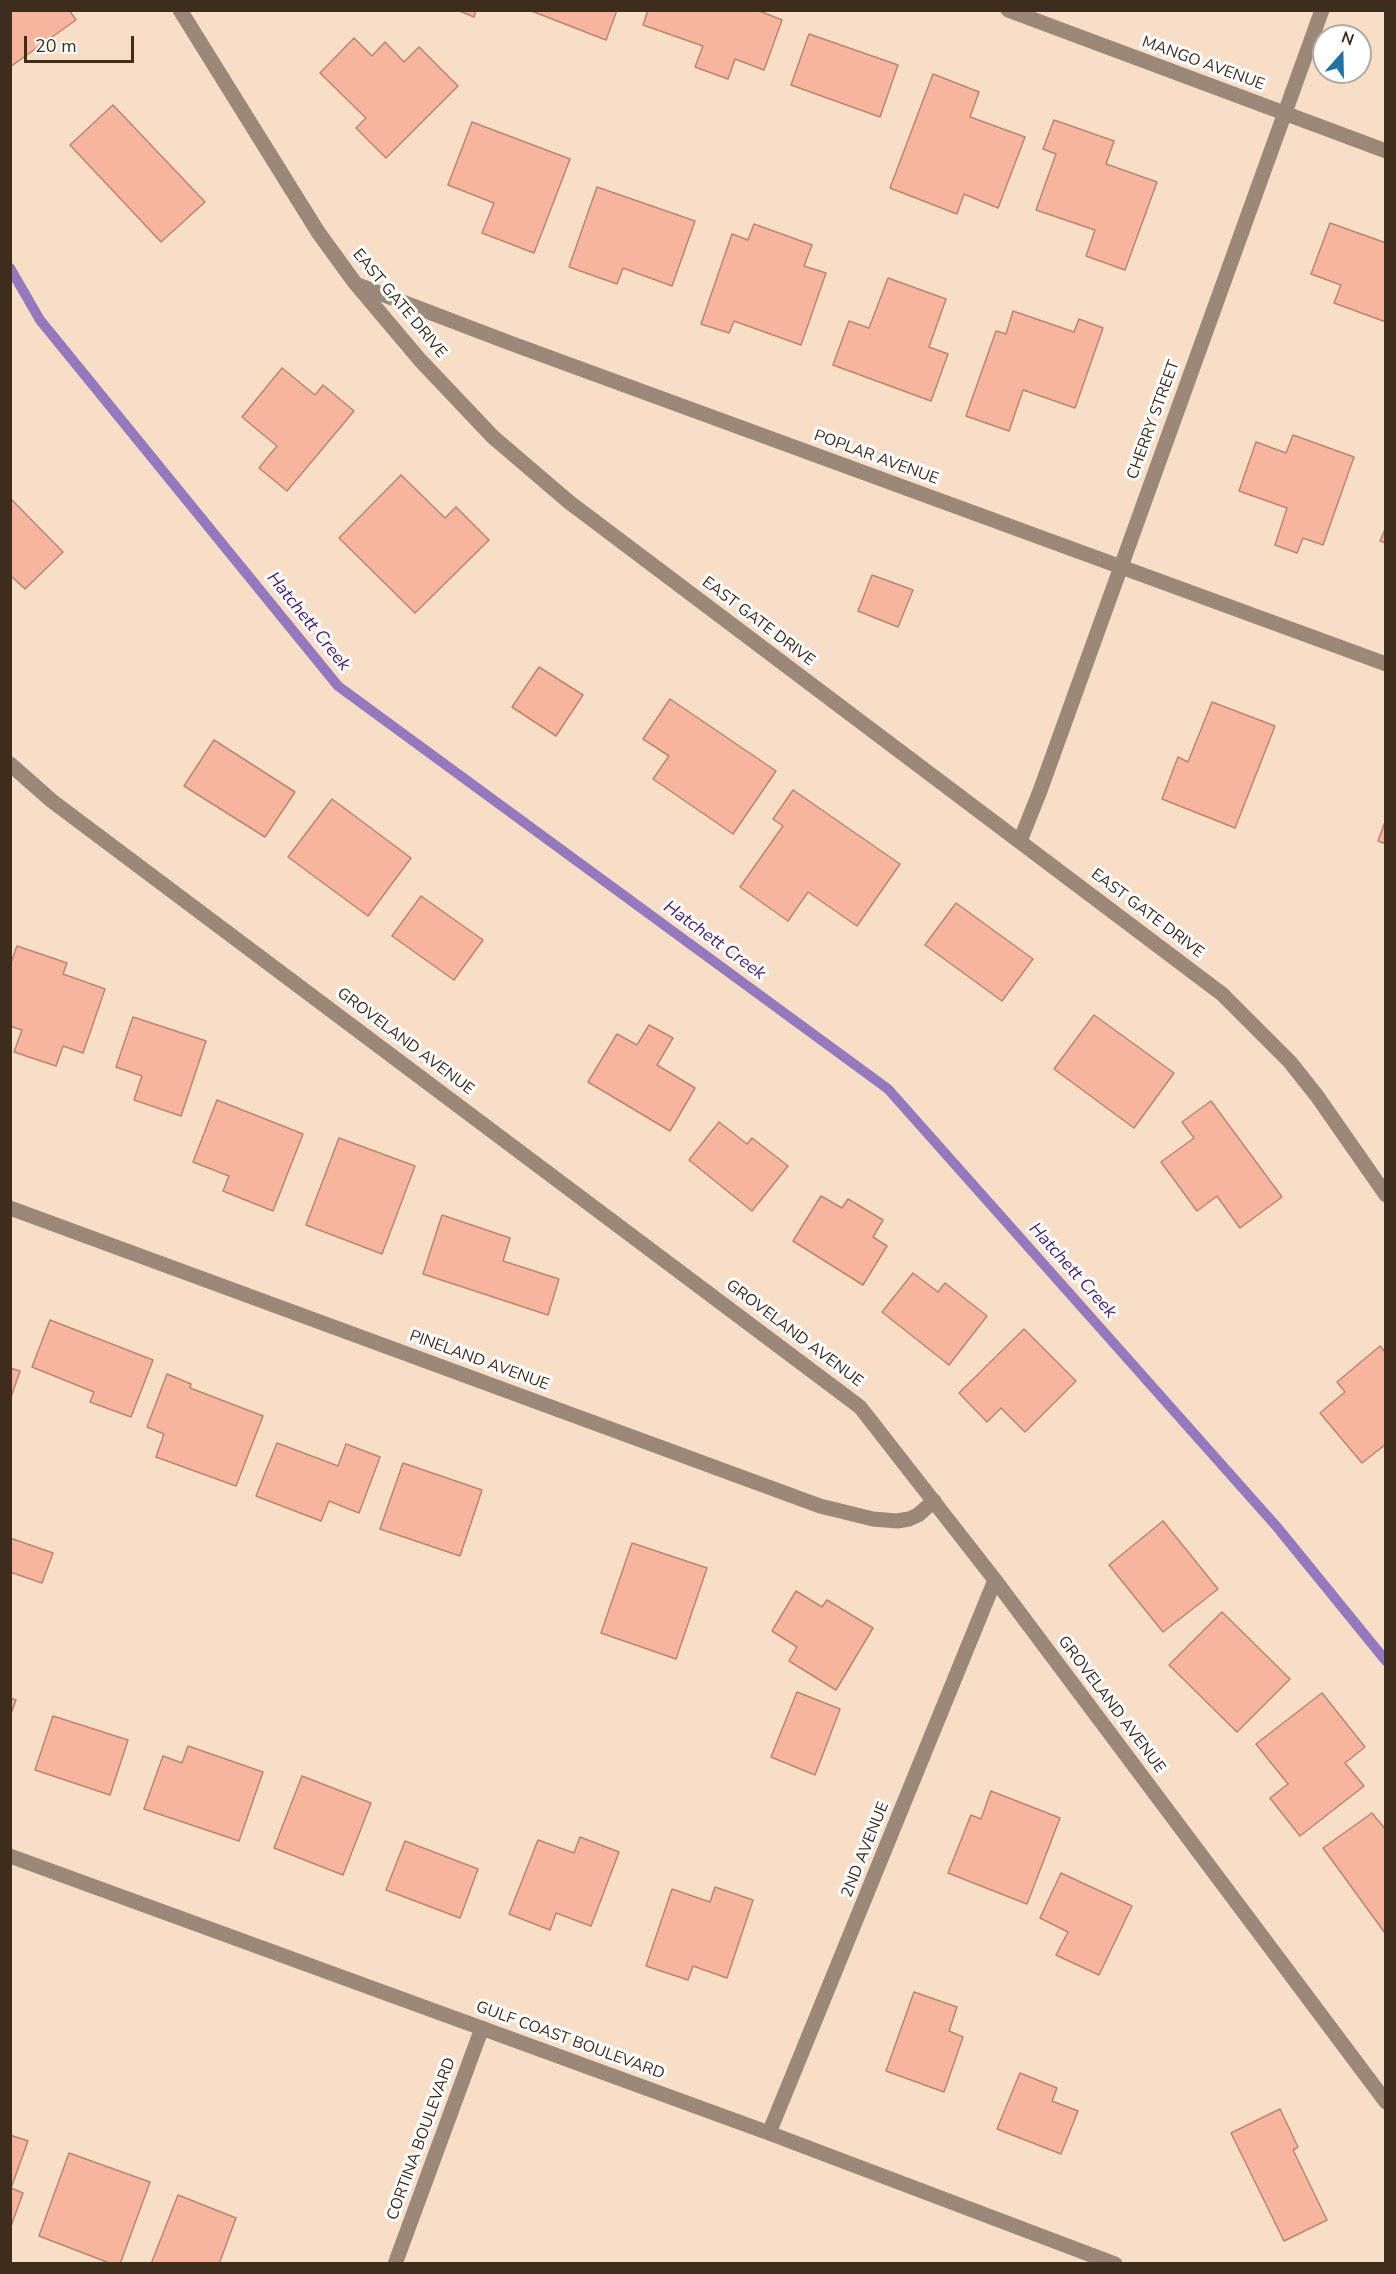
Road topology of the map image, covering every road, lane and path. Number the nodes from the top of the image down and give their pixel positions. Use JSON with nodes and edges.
{"nodes":[{"id":1,"x":180,"y":10,"type":"edge"},
{"id":2,"x":1008,"y":10,"type":"edge"},
{"id":3,"x":1322,"y":10,"type":"edge"},
{"id":4,"x":1284,"y":113,"type":"junction"},
{"id":5,"x":1386,"y":151,"type":"edge"},
{"id":6,"x":356,"y":283,"type":"junction"},
{"id":7,"x":1120,"y":566,"type":"junction"},
{"id":8,"x":1386,"y":664,"type":"edge"},
{"id":9,"x":10,"y":764,"type":"edge"},
{"id":10,"x":1020,"y":841,"type":"junction"},
{"id":11,"x":1386,"y":1195,"type":"edge"},
{"id":12,"x":10,"y":1208,"type":"edge"},
{"id":13,"x":934,"y":1501,"type":"junction"},
{"id":14,"x":996,"y":1580,"type":"junction"},
{"id":15,"x":10,"y":1856,"type":"edge"},
{"id":16,"x":482,"y":2028,"type":"junction"},
{"id":17,"x":1386,"y":2102,"type":"edge"},
{"id":18,"x":769,"y":2133,"type":"junction"},
{"id":19,"x":395,"y":2264,"type":"edge"},
{"id":20,"x":1115,"y":2264,"type":"edge"}],
"edges":[{"from":1,"to":6,"type":"street","name":"EAST GATE DRIVE"},
{"from":2,"to":4,"type":"street","name":"MANGO AVENUE"},
{"from":3,"to":4,"type":"street","name":"CHERRY STREET"},
{"from":4,"to":5,"type":"street","name":"MANGO AVENUE"},
{"from":4,"to":7,"type":"street","name":"CHERRY STREET"},
{"from":6,"to":7,"type":"street","name":"POPLAR AVENUE"},
{"from":6,"to":10,"type":"street","name":"EAST GATE DRIVE"},
{"from":7,"to":8,"type":"street","name":"POPLAR AVENUE"},
{"from":7,"to":10,"type":"street","name":"CHERRY STREET"},
{"from":9,"to":13,"type":"street","name":"GROVELAND AVENUE"},
{"from":10,"to":11,"type":"street","name":"EAST GATE DRIVE"},
{"from":12,"to":13,"type":"street","name":"PINELAND AVENUE"},
{"from":13,"to":14,"type":"street","name":"GROVELAND AVENUE"},
{"from":14,"to":17,"type":"street","name":"GROVELAND AVENUE"},
{"from":14,"to":18,"type":"street","name":"2ND AVENUE"},
{"from":15,"to":16,"type":"street","name":"GULF COAST BOULEVARD"},
{"from":16,"to":18,"type":"street","name":"GULF COAST BOULEVARD"},
{"from":16,"to":19,"type":"street","name":"CORTINA BOULEVARD"},
{"from":18,"to":20,"type":"street","name":"GULF COAST BOULEVARD"}]}
